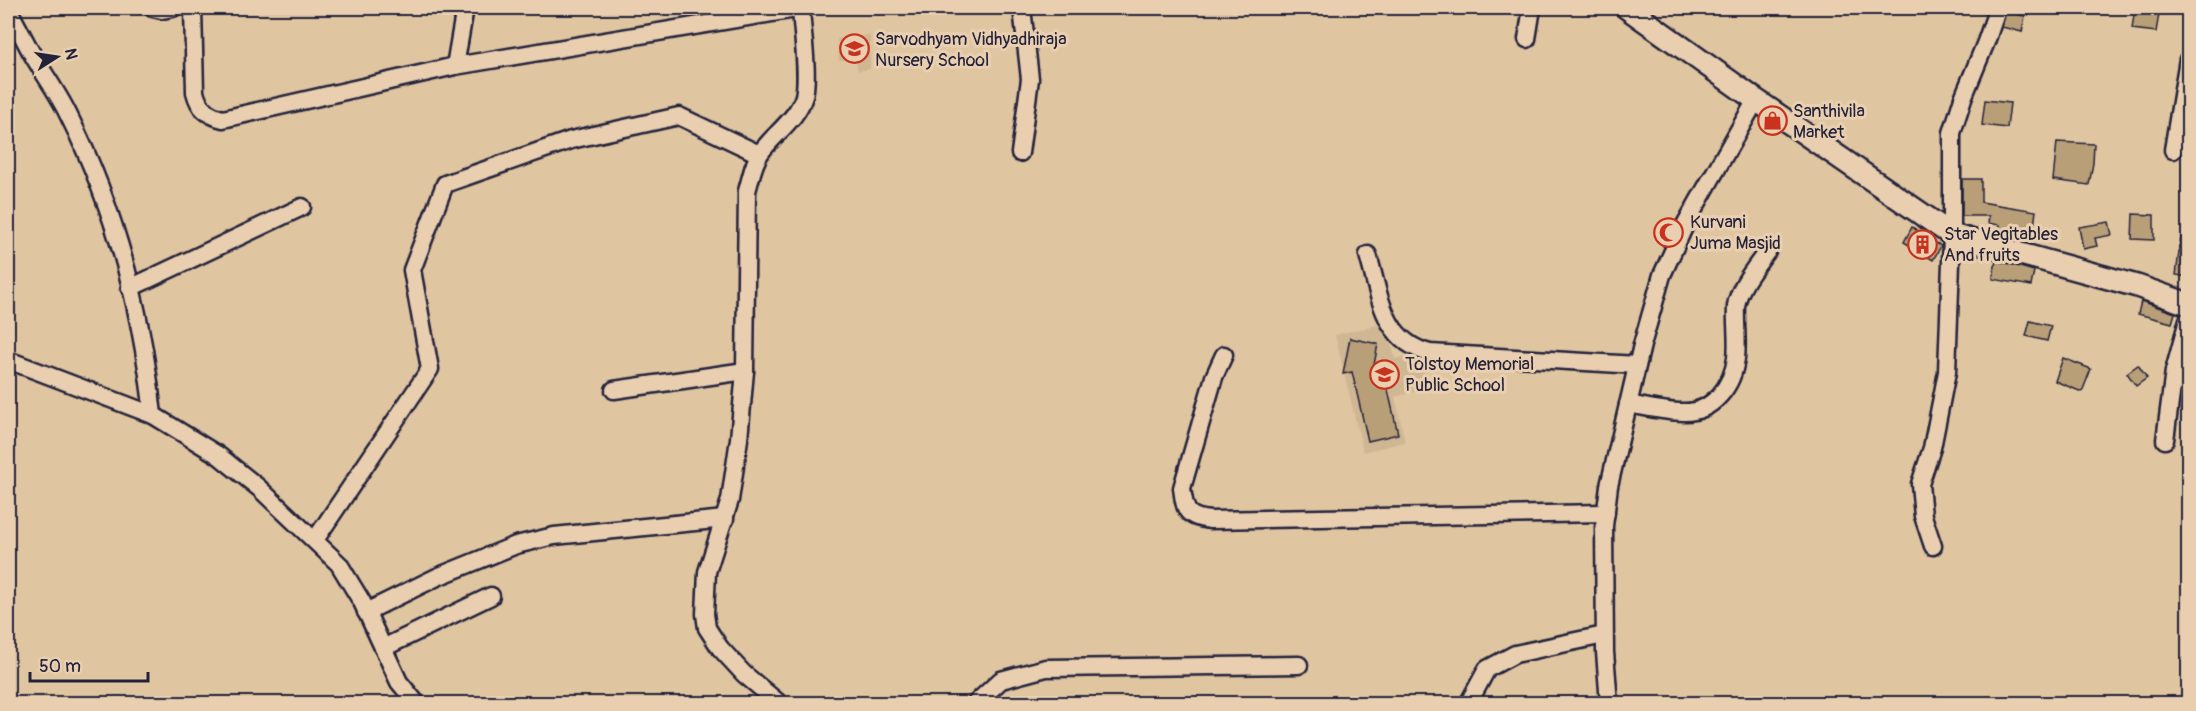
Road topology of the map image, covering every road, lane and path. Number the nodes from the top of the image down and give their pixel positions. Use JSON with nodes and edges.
{"nodes":[{"id":1,"x":8,"y":8,"type":"edge"},
{"id":2,"x":153,"y":8,"type":"edge"},
{"id":3,"x":173,"y":8,"type":"edge"},
{"id":4,"x":193,"y":8,"type":"edge"},
{"id":5,"x":465,"y":8,"type":"edge"},
{"id":6,"x":801,"y":8,"type":"edge"},
{"id":7,"x":1022,"y":8,"type":"edge"},
{"id":8,"x":1532,"y":8,"type":"edge"},
{"id":9,"x":1627,"y":8,"type":"edge"},
{"id":10,"x":1994,"y":8,"type":"edge"},
{"id":11,"x":1527,"y":39,"type":"dead end"},
{"id":12,"x":2188,"y":58,"type":"edge"},
{"id":13,"x":455,"y":66,"type":"junction"},
{"id":14,"x":1756,"y":100,"type":"junction"},
{"id":15,"x":2173,"y":150,"type":"dead end"},
{"id":16,"x":1020,"y":153,"type":"dead end"},
{"id":17,"x":759,"y":154,"type":"junction"},
{"id":18,"x":302,"y":207,"type":"dead end"},
{"id":19,"x":1952,"y":235,"type":"junction"},
{"id":20,"x":1767,"y":250,"type":"dead end"},
{"id":21,"x":1368,"y":255,"type":"dead end"},
{"id":22,"x":130,"y":288,"type":"junction"},
{"id":23,"x":2188,"y":304,"type":"edge"},
{"id":24,"x":2188,"y":320,"type":"edge"},
{"id":25,"x":1224,"y":355,"type":"dead end"},
{"id":26,"x":8,"y":360,"type":"edge"},
{"id":27,"x":1637,"y":365,"type":"junction"},
{"id":28,"x":745,"y":371,"type":"junction"},
{"id":29,"x":614,"y":390,"type":"dead end"},
{"id":30,"x":1628,"y":404,"type":"junction"},
{"id":31,"x":153,"y":415,"type":"junction"},
{"id":32,"x":2165,"y":441,"type":"dead end"},
{"id":33,"x":1606,"y":513,"type":"junction"},
{"id":34,"x":724,"y":519,"type":"junction"},
{"id":35,"x":315,"y":540,"type":"junction"},
{"id":36,"x":1933,"y":546,"type":"dead end"},
{"id":37,"x":491,"y":596,"type":"dead end"},
{"id":38,"x":366,"y":612,"type":"junction"},
{"id":39,"x":1604,"y":635,"type":"junction"},
{"id":40,"x":382,"y":648,"type":"junction"},
{"id":41,"x":1299,"y":665,"type":"dead end"},
{"id":42,"x":417,"y":704,"type":"edge"},
{"id":43,"x":780,"y":704,"type":"edge"},
{"id":44,"x":975,"y":704,"type":"edge"},
{"id":45,"x":1468,"y":704,"type":"edge"},
{"id":46,"x":1609,"y":704,"type":"edge"}],
"edges":[{"from":1,"to":22,"type":"street"},
{"from":2,"to":3,"type":"street"},
{"from":4,"to":13,"type":"street"},
{"from":5,"to":13,"type":"street"},
{"from":6,"to":13,"type":"street"},
{"from":6,"to":17,"type":"street"},
{"from":7,"to":16,"type":"street"},
{"from":8,"to":11,"type":"street"},
{"from":9,"to":14,"type":"street"},
{"from":10,"to":19,"type":"street"},
{"from":12,"to":15,"type":"street"},
{"from":14,"to":19,"type":"street"},
{"from":14,"to":27,"type":"street"},
{"from":17,"to":28,"type":"street"},
{"from":17,"to":35,"type":"street"},
{"from":18,"to":22,"type":"street"},
{"from":19,"to":23,"type":"street"},
{"from":19,"to":36,"type":"street"},
{"from":20,"to":30,"type":"street"},
{"from":21,"to":27,"type":"street"},
{"from":22,"to":31,"type":"street"},
{"from":24,"to":32,"type":"street"},
{"from":25,"to":33,"type":"street"},
{"from":26,"to":31,"type":"street"},
{"from":27,"to":30,"type":"street"},
{"from":28,"to":29,"type":"street"},
{"from":28,"to":34,"type":"street"},
{"from":30,"to":33,"type":"street"},
{"from":31,"to":35,"type":"street"},
{"from":33,"to":39,"type":"street"},
{"from":34,"to":38,"type":"street"},
{"from":34,"to":43,"type":"street"},
{"from":35,"to":38,"type":"street"},
{"from":37,"to":40,"type":"street"},
{"from":38,"to":40,"type":"street"},
{"from":39,"to":45,"type":"street"},
{"from":39,"to":46,"type":"street"},
{"from":40,"to":42,"type":"street"},
{"from":41,"to":44,"type":"street"}]}
